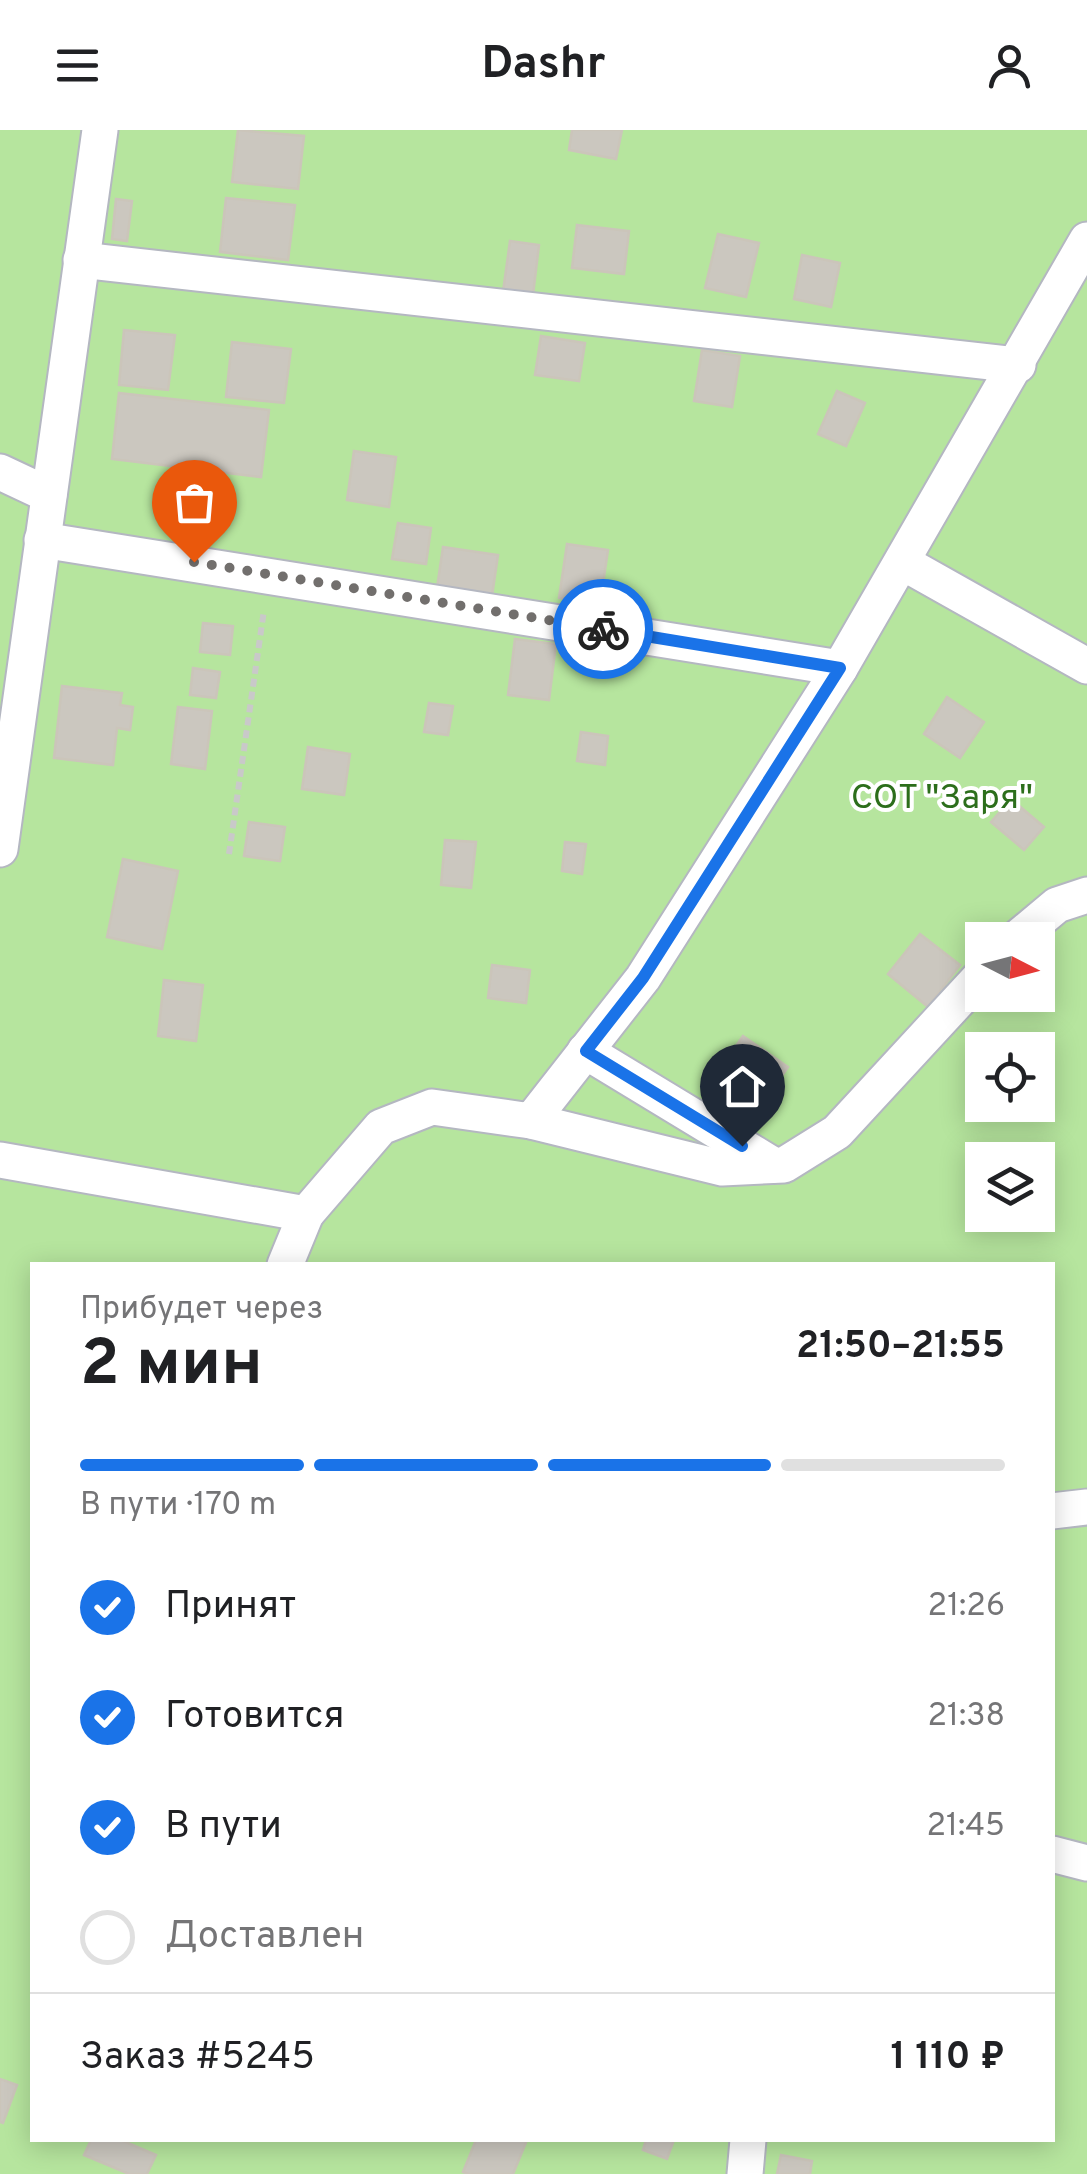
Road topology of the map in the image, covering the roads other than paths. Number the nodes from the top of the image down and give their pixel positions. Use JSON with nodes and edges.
{"nodes":[{"id":1,"x":100,"y":130,"type":"edge"},
{"id":2,"x":1087,"y":240,"type":"edge"},
{"id":3,"x":81,"y":260,"type":"junction"},
{"id":4,"x":1018,"y":365,"type":"junction"},
{"id":5,"x":0,"y":472,"type":"edge"},
{"id":6,"x":49,"y":495,"type":"junction"},
{"id":7,"x":42,"y":540,"type":"junction"},
{"id":8,"x":902,"y":562,"type":"junction"},
{"id":9,"x":1087,"y":666,"type":"edge"},
{"id":10,"x":840,"y":668,"type":"junction"},
{"id":11,"x":0,"y":849,"type":"edge"},
{"id":12,"x":1087,"y":895,"type":"edge"},
{"id":13,"x":1037,"y":922,"type":"edge"},
{"id":14,"x":965,"y":993,"type":"edge"},
{"id":15,"x":586,"y":1051,"type":"junction"},
{"id":16,"x":531,"y":1120,"type":"junction"},
{"id":17,"x":0,"y":1160,"type":"edge"},
{"id":18,"x":773,"y":1166,"type":"junction"},
{"id":19,"x":306,"y":1214,"type":"junction"},
{"id":20,"x":285,"y":1262,"type":"edge"},
{"id":21,"x":1087,"y":1507,"type":"edge"},
{"id":22,"x":1055,"y":1511,"type":"edge"},
{"id":23,"x":1055,"y":1855,"type":"edge"},
{"id":24,"x":1087,"y":1864,"type":"edge"},
{"id":25,"x":748,"y":2142,"type":"edge"},
{"id":26,"x":745,"y":2174,"type":"edge"}],
"edges":[{"from":1,"to":3,"type":"street"},
{"from":2,"to":4,"type":"street"},
{"from":3,"to":4,"type":"street"},
{"from":3,"to":6,"type":"street"},
{"from":4,"to":8,"type":"street"},
{"from":5,"to":6,"type":"street"},
{"from":6,"to":7,"type":"street"},
{"from":7,"to":10,"type":"street"},
{"from":7,"to":11,"type":"street"},
{"from":8,"to":9,"type":"street"},
{"from":8,"to":10,"type":"street"},
{"from":10,"to":15,"type":"street"},
{"from":12,"to":13,"type":"street"},
{"from":14,"to":18,"type":"street"},
{"from":15,"to":16,"type":"street"},
{"from":15,"to":18,"type":"street"},
{"from":16,"to":18,"type":"street"},
{"from":16,"to":19,"type":"street"},
{"from":17,"to":19,"type":"street"},
{"from":19,"to":20,"type":"street"},
{"from":21,"to":22,"type":"street"},
{"from":23,"to":24,"type":"street"},
{"from":25,"to":26,"type":"street"}]}
